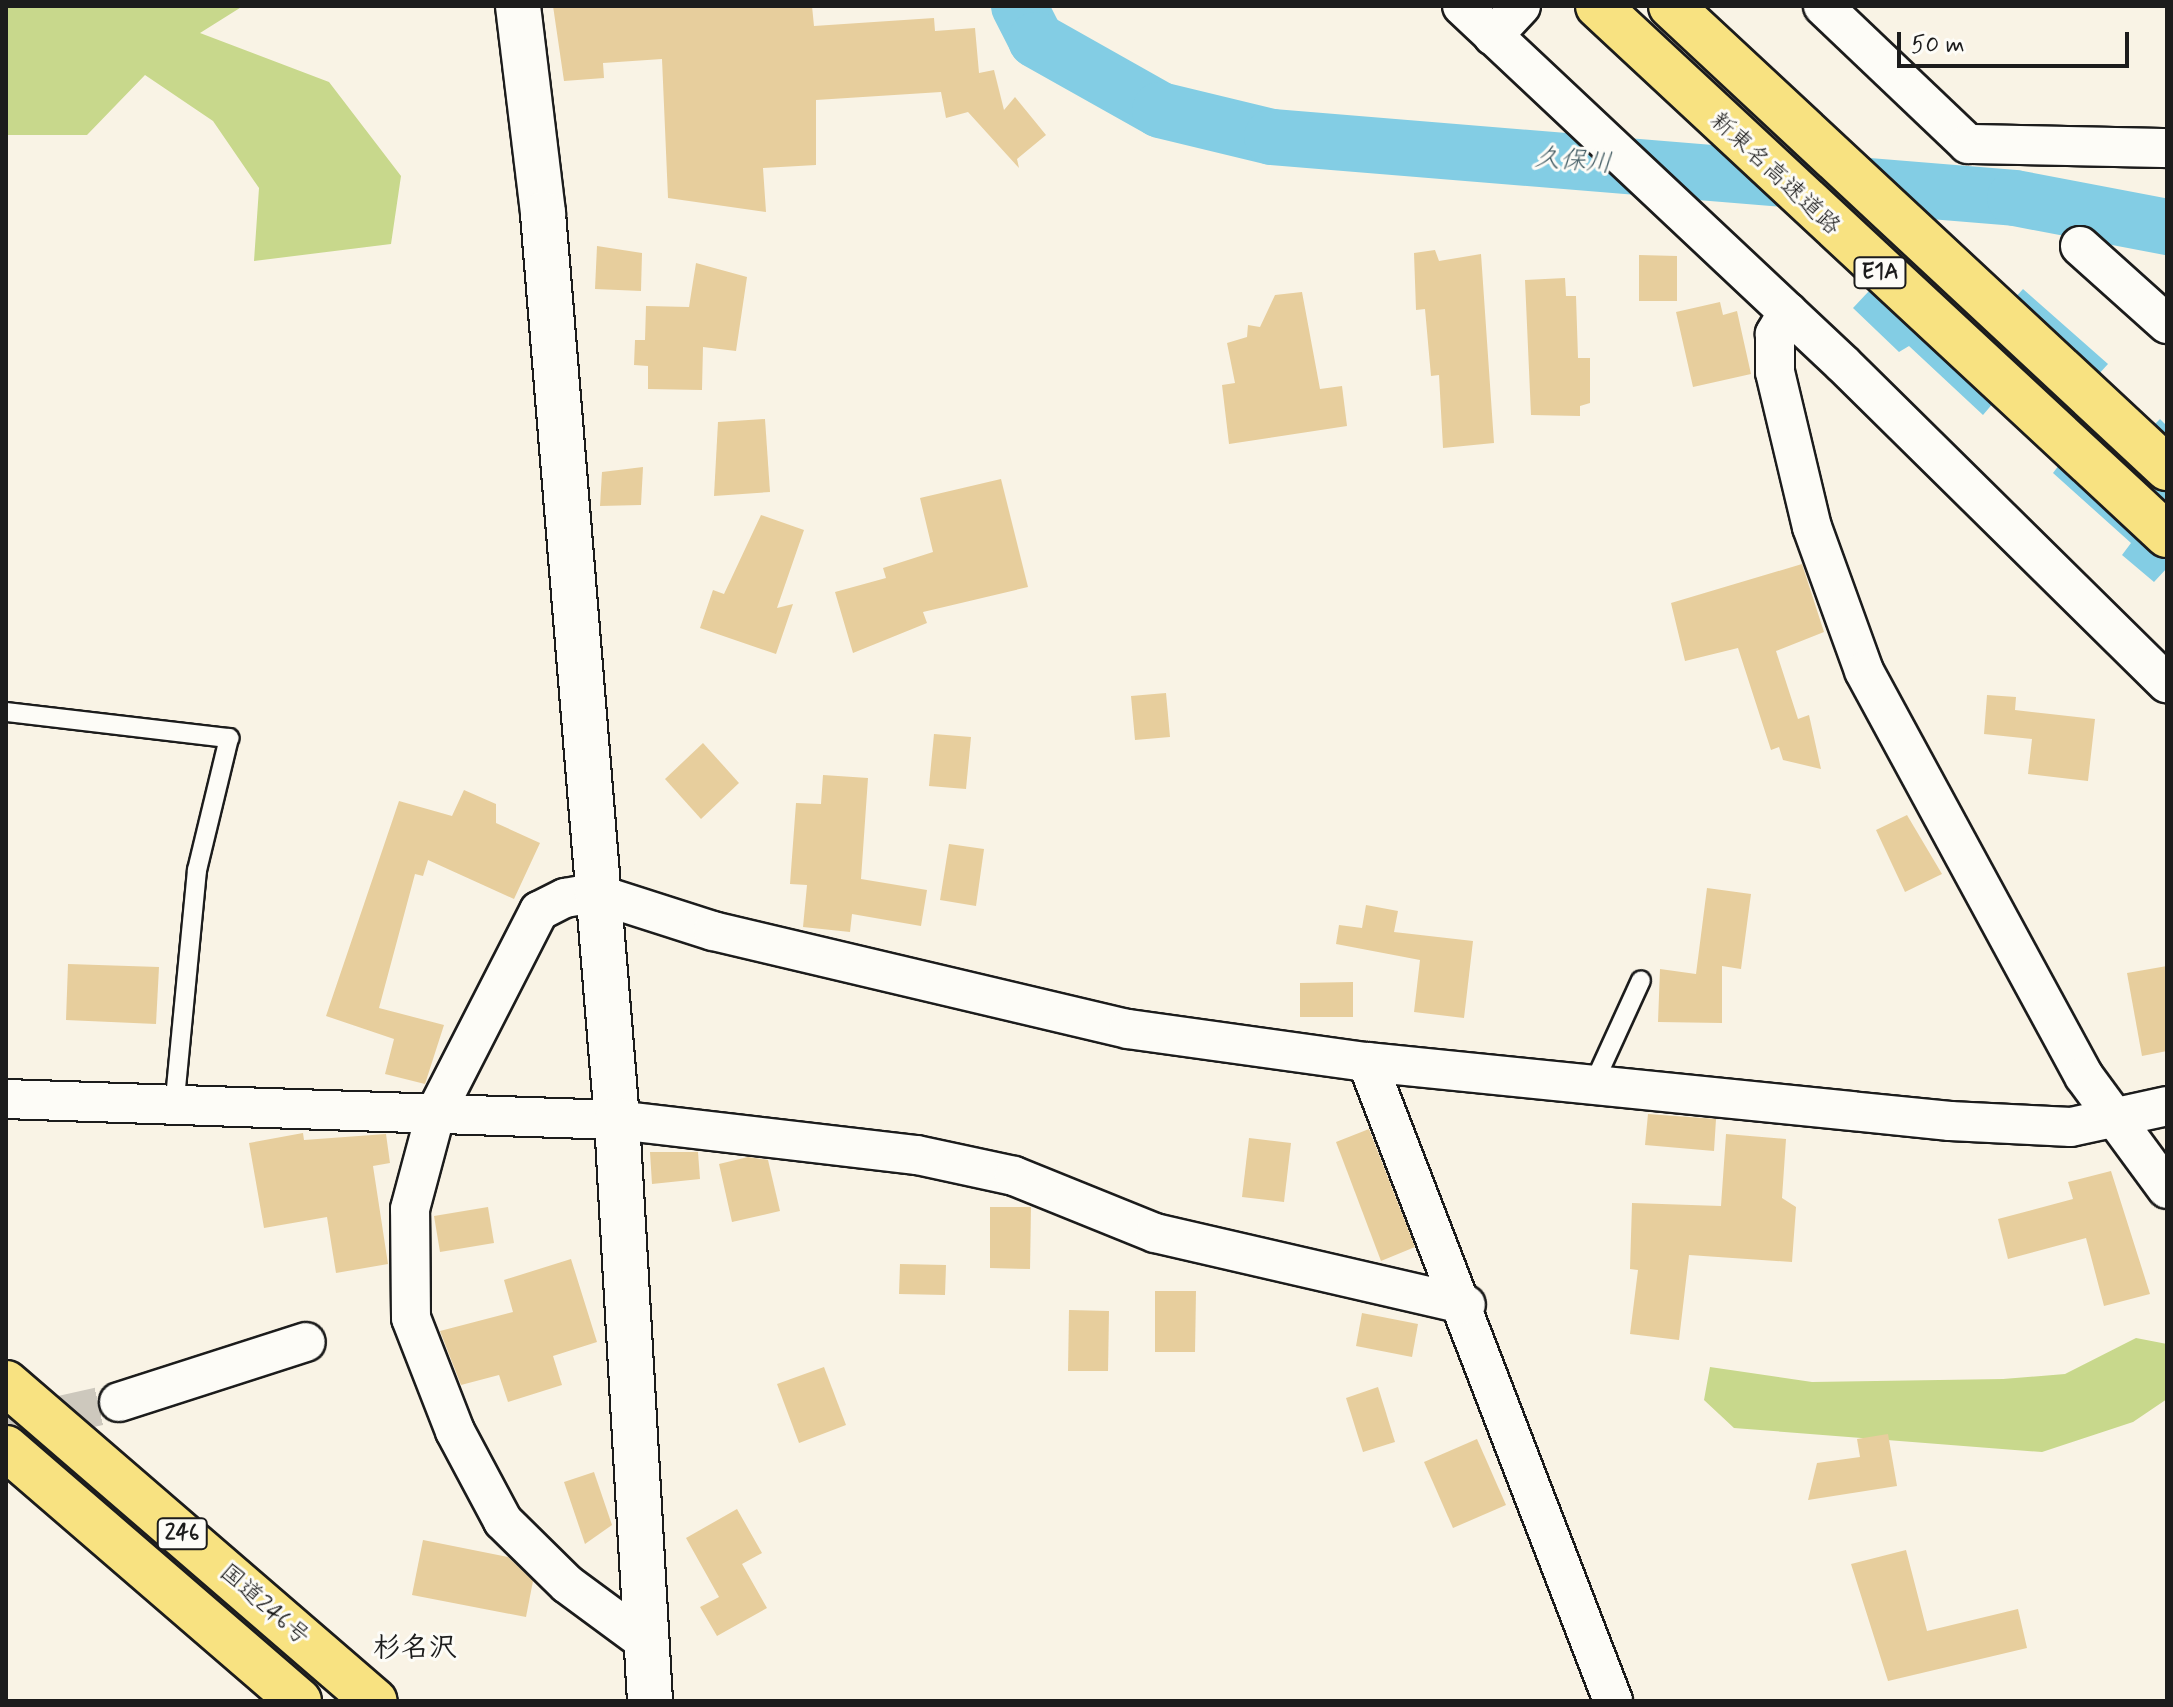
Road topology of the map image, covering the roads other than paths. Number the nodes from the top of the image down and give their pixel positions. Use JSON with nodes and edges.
{"nodes":[{"id":1,"x":518,"y":6,"type":"edge"},
{"id":2,"x":1462,"y":6,"type":"edge"},
{"id":3,"x":1521,"y":6,"type":"edge"},
{"id":4,"x":1598,"y":6,"type":"edge"},
{"id":5,"x":1671,"y":6,"type":"edge"},
{"id":6,"x":1823,"y":6,"type":"edge"},
{"id":7,"x":1493,"y":36,"type":"junction"},
{"id":8,"x":2167,"y":148,"type":"edge"},
{"id":9,"x":2080,"y":246,"type":"dead end"},
{"id":10,"x":1788,"y":312,"type":"junction"},
{"id":11,"x":2167,"y":324,"type":"edge"},
{"id":12,"x":2167,"y":468,"type":"edge"},
{"id":13,"x":2167,"y":535,"type":"edge"},
{"id":14,"x":2167,"y":684,"type":"edge"},
{"id":15,"x":6,"y":712,"type":"edge"},
{"id":16,"x":594,"y":893,"type":"junction"},
{"id":17,"x":1641,"y":980,"type":"dead end"},
{"id":18,"x":1367,"y":1062,"type":"junction"},
{"id":19,"x":1593,"y":1085,"type":"junction"},
{"id":20,"x":6,"y":1099,"type":"edge"},
{"id":21,"x":2167,"y":1106,"type":"edge"},
{"id":22,"x":174,"y":1109,"type":"junction"},
{"id":23,"x":436,"y":1112,"type":"junction"},
{"id":24,"x":2118,"y":1119,"type":"junction"},
{"id":25,"x":617,"y":1120,"type":"junction"},
{"id":26,"x":2167,"y":1189,"type":"edge"},
{"id":27,"x":1466,"y":1305,"type":"junction"},
{"id":28,"x":306,"y":1342,"type":"dead end"},
{"id":29,"x":6,"y":1383,"type":"edge"},
{"id":30,"x":119,"y":1402,"type":"tunnel mouth"},
{"id":31,"x":6,"y":1448,"type":"edge"},
{"id":32,"x":647,"y":1643,"type":"junction"},
{"id":33,"x":299,"y":1701,"type":"edge"},
{"id":34,"x":375,"y":1701,"type":"edge"},
{"id":35,"x":650,"y":1701,"type":"edge"},
{"id":36,"x":1613,"y":1701,"type":"edge"}],
"edges":[{"from":1,"to":16,"type":"street"},
{"from":2,"to":7,"type":"street"},
{"from":3,"to":7,"type":"street"},
{"from":4,"to":13,"type":"highway","name":"新東名高速道路","number":"E1A"},
{"from":5,"to":12,"type":"highway","name":"新東名高速道路","number":"E1A"},
{"from":6,"to":8,"type":"street"},
{"from":7,"to":10,"type":"street"},
{"from":9,"to":11,"type":"street"},
{"from":10,"to":14,"type":"street"},
{"from":10,"to":24,"type":"street"},
{"from":15,"to":22,"type":"lane"},
{"from":16,"to":18,"type":"street"},
{"from":16,"to":23,"type":"street"},
{"from":16,"to":25,"type":"street"},
{"from":17,"to":19,"type":"lane"},
{"from":18,"to":19,"type":"street"},
{"from":18,"to":27,"type":"street"},
{"from":19,"to":24,"type":"street"},
{"from":20,"to":22,"type":"street"},
{"from":21,"to":24,"type":"street"},
{"from":22,"to":23,"type":"street"},
{"from":23,"to":25,"type":"street"},
{"from":23,"to":32,"type":"street"},
{"from":24,"to":26,"type":"street"},
{"from":25,"to":27,"type":"street"},
{"from":25,"to":32,"type":"street"},
{"from":27,"to":36,"type":"street"},
{"from":28,"to":30,"type":"street"},
{"from":29,"to":34,"type":"highway","name":"国道246号","number":"246"},
{"from":31,"to":33,"type":"highway","name":"国道246号","number":"246"},
{"from":32,"to":35,"type":"street"}]}
